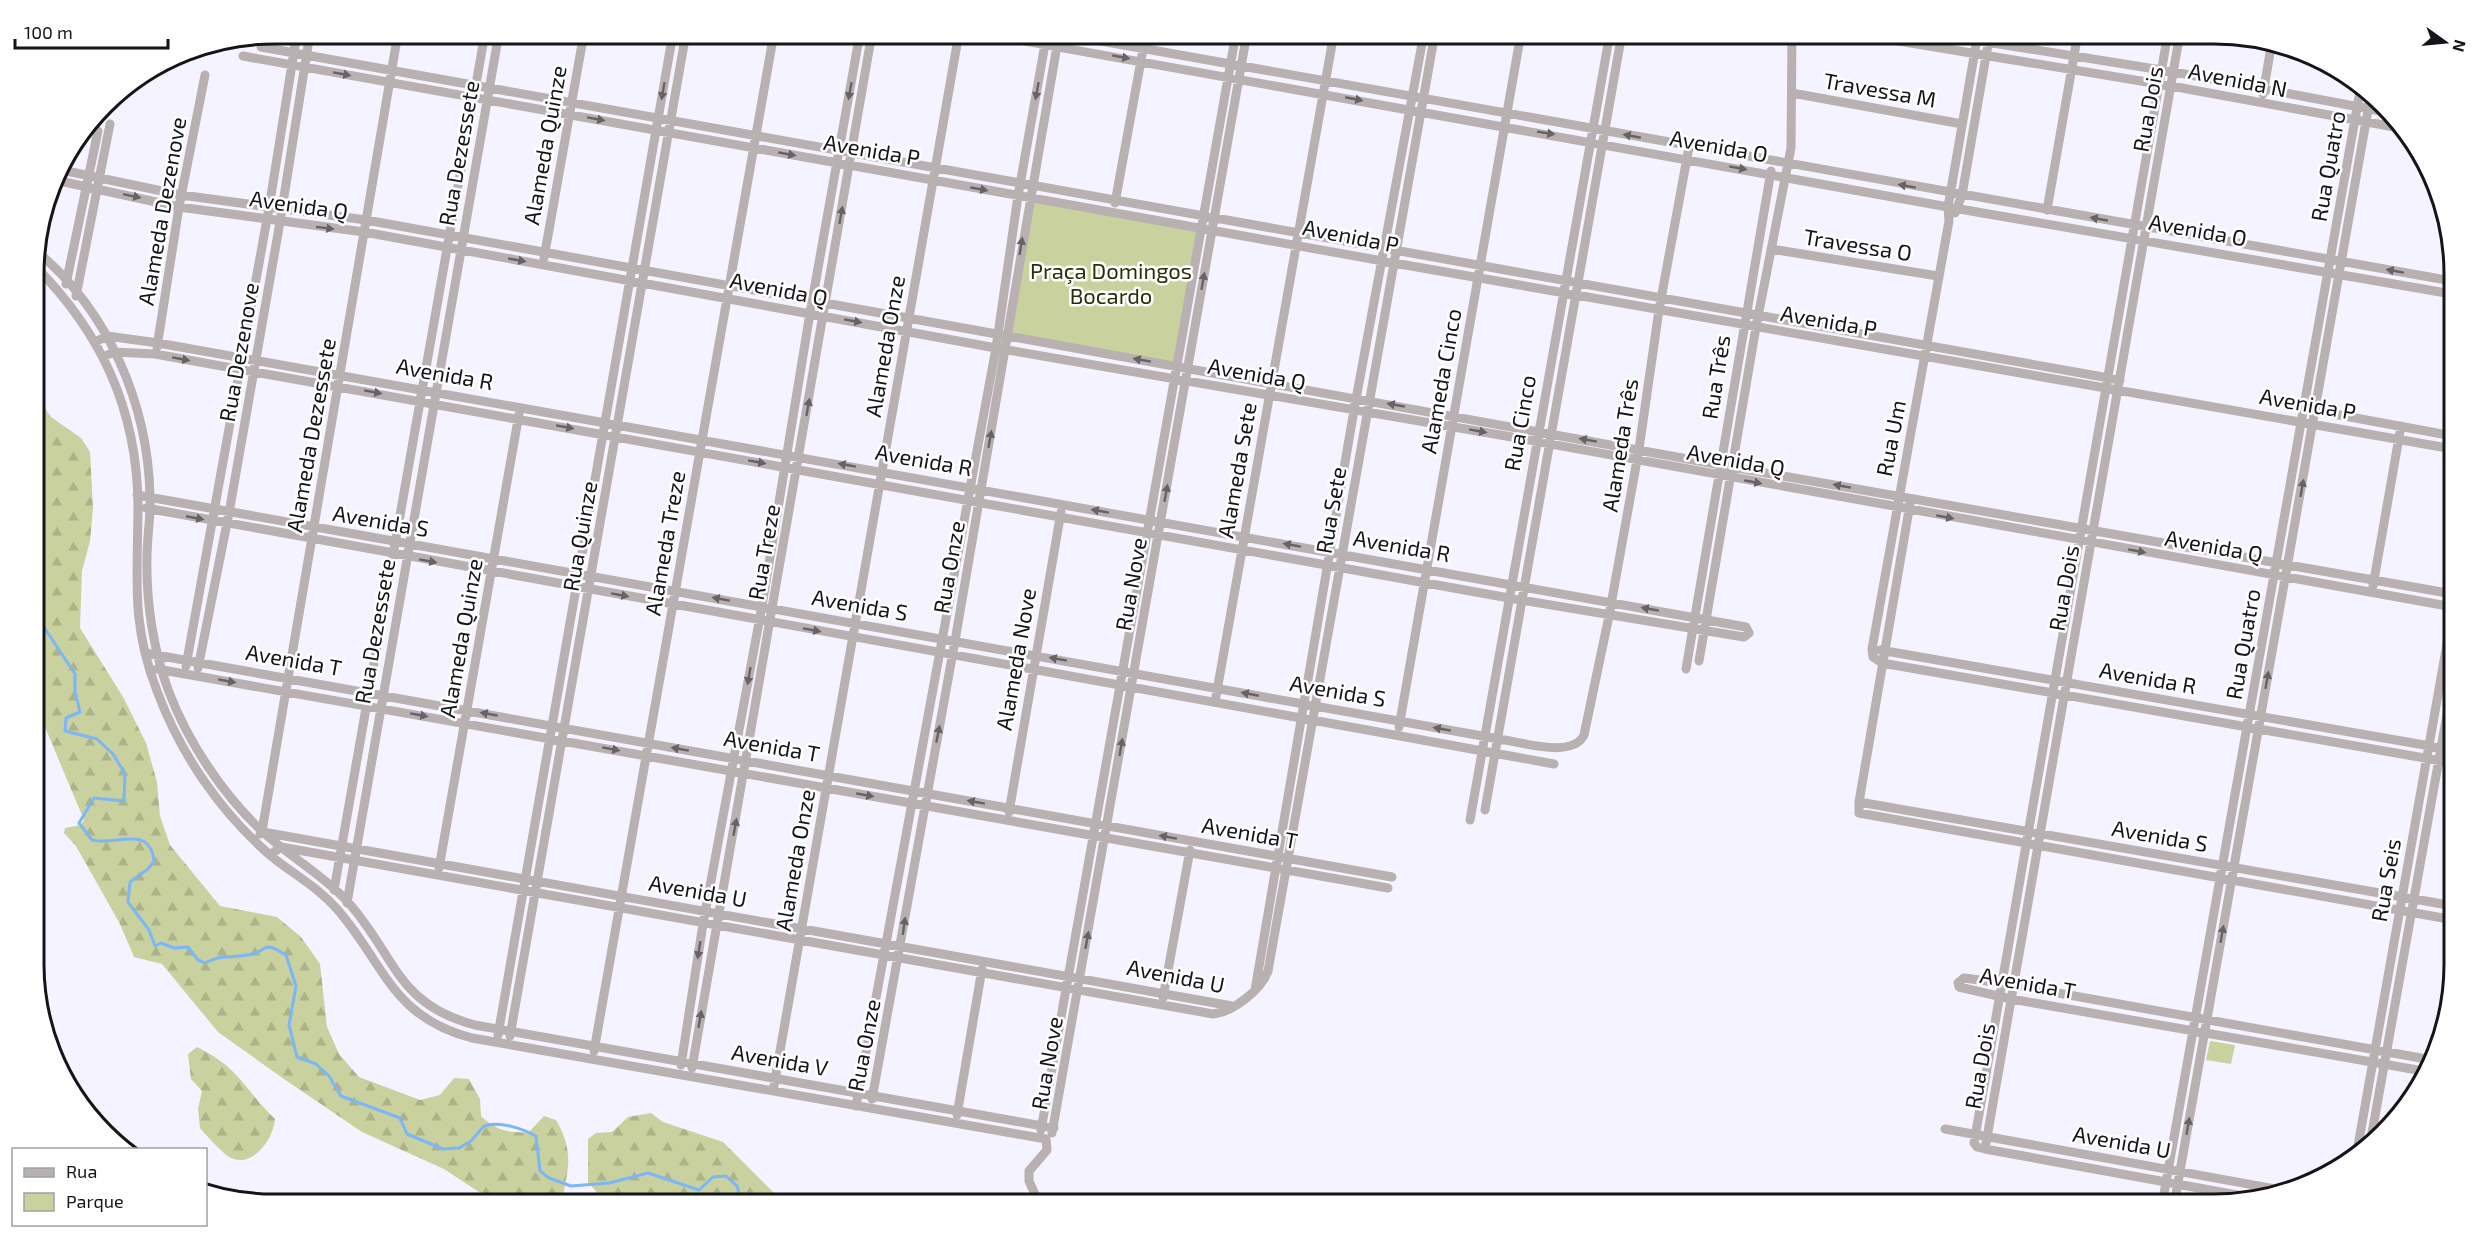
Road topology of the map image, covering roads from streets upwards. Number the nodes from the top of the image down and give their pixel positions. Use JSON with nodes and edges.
{"nodes":[{"id":1,"x":295,"y":44,"type":"edge"},
{"id":2,"x":308,"y":44,"type":"edge"},
{"id":3,"x":396,"y":44,"type":"edge"},
{"id":4,"x":483,"y":44,"type":"edge"},
{"id":5,"x":497,"y":44,"type":"edge"},
{"id":6,"x":583,"y":44,"type":"edge"},
{"id":7,"x":671,"y":44,"type":"edge"},
{"id":8,"x":684,"y":44,"type":"edge"},
{"id":9,"x":772,"y":44,"type":"edge"},
{"id":10,"x":858,"y":44,"type":"edge"},
{"id":11,"x":870,"y":44,"type":"edge"},
{"id":12,"x":957,"y":44,"type":"edge"},
{"id":13,"x":1045,"y":44,"type":"joint"},
{"id":14,"x":1126,"y":44,"type":"edge"},
{"id":15,"x":1144,"y":44,"type":"edge"},
{"id":16,"x":1234,"y":44,"type":"edge"},
{"id":17,"x":1245,"y":44,"type":"edge"},
{"id":18,"x":1332,"y":44,"type":"edge"},
{"id":19,"x":1422,"y":44,"type":"edge"},
{"id":20,"x":1433,"y":44,"type":"edge"},
{"id":21,"x":1519,"y":44,"type":"edge"},
{"id":22,"x":1608,"y":44,"type":"edge"},
{"id":23,"x":1620,"y":44,"type":"edge"},
{"id":24,"x":1792,"y":44,"type":"edge"},
{"id":25,"x":1915,"y":44,"type":"edge"},
{"id":26,"x":1976,"y":44,"type":"edge"},
{"id":27,"x":1988,"y":44,"type":"edge"},
{"id":28,"x":2020,"y":44,"type":"edge"},
{"id":29,"x":2076,"y":44,"type":"edge"},
{"id":30,"x":2166,"y":44,"type":"edge"},
{"id":31,"x":2178,"y":44,"type":"edge"},
{"id":32,"x":1057,"y":46,"type":"junction"},
{"id":33,"x":261,"y":47,"type":"dead end"},
{"id":34,"x":1144,"y":47,"type":"junction"},
{"id":35,"x":2270,"y":50,"type":"edge"},
{"id":36,"x":293,"y":52,"type":"junction"},
{"id":37,"x":306,"y":54,"type":"junction"},
{"id":38,"x":1974,"y":54,"type":"junction"},
{"id":39,"x":243,"y":56,"type":"dead end"},
{"id":40,"x":1986,"y":56,"type":"junction"},
{"id":41,"x":2074,"y":56,"type":"junction"},
{"id":42,"x":1141,"y":61,"type":"junction"},
{"id":43,"x":1230,"y":63,"type":"junction"},
{"id":44,"x":291,"y":65,"type":"junction"},
{"id":45,"x":1242,"y":65,"type":"junction"},
{"id":46,"x":304,"y":67,"type":"junction"},
{"id":47,"x":392,"y":69,"type":"junction"},
{"id":48,"x":2071,"y":70,"type":"junction"},
{"id":49,"x":2162,"y":70,"type":"junction"},
{"id":50,"x":2174,"y":72,"type":"junction"},
{"id":51,"x":205,"y":75,"type":"dead end"},
{"id":52,"x":1228,"y":76,"type":"junction"},
{"id":53,"x":1239,"y":78,"type":"junction"},
{"id":54,"x":1326,"y":81,"type":"junction"},
{"id":55,"x":390,"y":82,"type":"junction"},
{"id":56,"x":2159,"y":84,"type":"junction"},
{"id":57,"x":476,"y":85,"type":"junction"},
{"id":58,"x":2171,"y":86,"type":"junction"},
{"id":59,"x":489,"y":87,"type":"junction"},
{"id":60,"x":2264,"y":90,"type":"junction"},
{"id":61,"x":1324,"y":93,"type":"junction"},
{"id":62,"x":1791,"y":93,"type":"junction"},
{"id":63,"x":2359,"y":96,"type":"edge"},
{"id":64,"x":474,"y":97,"type":"junction"},
{"id":65,"x":1413,"y":97,"type":"junction"},
{"id":66,"x":487,"y":99,"type":"junction"},
{"id":67,"x":1424,"y":99,"type":"junction"},
{"id":68,"x":572,"y":102,"type":"junction"},
{"id":69,"x":2261,"y":103,"type":"junction"},
{"id":70,"x":2369,"y":104,"type":"edge"},
{"id":71,"x":2358,"y":108,"type":"junction"},
{"id":72,"x":1411,"y":109,"type":"junction"},
{"id":73,"x":1422,"y":112,"type":"junction"},
{"id":74,"x":1507,"y":113,"type":"junction"},
{"id":75,"x":569,"y":114,"type":"junction"},
{"id":76,"x":658,"y":118,"type":"junction"},
{"id":77,"x":670,"y":121,"type":"junction"},
{"id":78,"x":2355,"y":121,"type":"junction"},
{"id":79,"x":2366,"y":122,"type":"junction"},
{"id":80,"x":110,"y":124,"type":"dead end"},
{"id":81,"x":1962,"y":124,"type":"junction"},
{"id":82,"x":1504,"y":126,"type":"junction"},
{"id":83,"x":2390,"y":126,"type":"edge"},
{"id":84,"x":1593,"y":129,"type":"junction"},
{"id":85,"x":656,"y":130,"type":"junction"},
{"id":86,"x":98,"y":131,"type":"dead end"},
{"id":87,"x":1605,"y":131,"type":"junction"},
{"id":88,"x":668,"y":132,"type":"junction"},
{"id":89,"x":755,"y":135,"type":"junction"},
{"id":90,"x":1590,"y":141,"type":"junction"},
{"id":91,"x":1603,"y":143,"type":"junction"},
{"id":92,"x":1689,"y":147,"type":"junction"},
{"id":93,"x":753,"y":148,"type":"junction"},
{"id":94,"x":839,"y":150,"type":"junction"},
{"id":95,"x":852,"y":152,"type":"junction"},
{"id":96,"x":1686,"y":159,"type":"junction"},
{"id":97,"x":837,"y":162,"type":"junction"},
{"id":98,"x":1772,"y":162,"type":"junction"},
{"id":99,"x":850,"y":164,"type":"junction"},
{"id":100,"x":1788,"y":165,"type":"junction"},
{"id":101,"x":935,"y":167,"type":"junction"},
{"id":102,"x":68,"y":171,"type":"edge"},
{"id":103,"x":1770,"y":174,"type":"junction"},
{"id":104,"x":88,"y":175,"type":"junction"},
{"id":105,"x":100,"y":177,"type":"junction"},
{"id":106,"x":1786,"y":177,"type":"junction"},
{"id":107,"x":933,"y":180,"type":"junction"},
{"id":108,"x":63,"y":182,"type":"edge"},
{"id":109,"x":1020,"y":183,"type":"junction"},
{"id":110,"x":1032,"y":184,"type":"junction"},
{"id":111,"x":86,"y":186,"type":"junction"},
{"id":112,"x":98,"y":189,"type":"junction"},
{"id":113,"x":1950,"y":193,"type":"junction"},
{"id":114,"x":181,"y":195,"type":"junction"},
{"id":115,"x":1962,"y":195,"type":"junction"},
{"id":116,"x":1018,"y":196,"type":"junction"},
{"id":117,"x":1029,"y":197,"type":"junction"},
{"id":118,"x":1116,"y":200,"type":"junction"},
{"id":119,"x":179,"y":207,"type":"junction"},
{"id":120,"x":1948,"y":207,"type":"junction"},
{"id":121,"x":269,"y":208,"type":"junction"},
{"id":122,"x":1959,"y":208,"type":"junction"},
{"id":123,"x":282,"y":210,"type":"junction"},
{"id":124,"x":2047,"y":210,"type":"junction"},
{"id":125,"x":1113,"y":211,"type":"junction"},
{"id":126,"x":1214,"y":218,"type":"junction"},
{"id":127,"x":267,"y":220,"type":"junction"},
{"id":128,"x":366,"y":220,"type":"junction"},
{"id":129,"x":1201,"y":221,"type":"junction"},
{"id":130,"x":1949,"y":221,"type":"junction"},
{"id":131,"x":280,"y":222,"type":"junction"},
{"id":132,"x":2135,"y":225,"type":"junction"},
{"id":133,"x":2147,"y":227,"type":"junction"},
{"id":134,"x":1212,"y":229,"type":"junction"},
{"id":135,"x":364,"y":232,"type":"junction"},
{"id":136,"x":1298,"y":233,"type":"junction"},
{"id":137,"x":449,"y":235,"type":"junction"},
{"id":138,"x":462,"y":237,"type":"junction"},
{"id":139,"x":2133,"y":237,"type":"junction"},
{"id":140,"x":2145,"y":239,"type":"junction"},
{"id":141,"x":1296,"y":244,"type":"junction"},
{"id":142,"x":447,"y":247,"type":"junction"},
{"id":143,"x":1385,"y":249,"type":"junction"},
{"id":144,"x":1771,"y":249,"type":"junction"},
{"id":145,"x":460,"y":250,"type":"junction"},
{"id":146,"x":1396,"y":251,"type":"junction"},
{"id":147,"x":545,"y":252,"type":"junction"},
{"id":148,"x":44,"y":258,"type":"edge"},
{"id":149,"x":2331,"y":259,"type":"junction"},
{"id":150,"x":1383,"y":261,"type":"junction"},
{"id":151,"x":2342,"y":261,"type":"junction"},
{"id":152,"x":1394,"y":263,"type":"junction"},
{"id":153,"x":543,"y":265,"type":"junction"},
{"id":154,"x":1480,"y":265,"type":"junction"},
{"id":155,"x":632,"y":268,"type":"junction"},
{"id":156,"x":644,"y":270,"type":"junction"},
{"id":157,"x":2328,"y":272,"type":"junction"},
{"id":158,"x":2340,"y":273,"type":"junction"},
{"id":159,"x":44,"y":276,"type":"edge"},
{"id":160,"x":1938,"y":276,"type":"junction"},
{"id":161,"x":1478,"y":277,"type":"junction"},
{"id":162,"x":66,"y":280,"type":"junction"},
{"id":163,"x":630,"y":280,"type":"junction"},
{"id":164,"x":1565,"y":280,"type":"junction"},
{"id":165,"x":2444,"y":280,"type":"edge"},
{"id":166,"x":642,"y":282,"type":"junction"},
{"id":167,"x":1578,"y":282,"type":"junction"},
{"id":168,"x":728,"y":286,"type":"junction"},
{"id":169,"x":1618,"y":290,"type":"junction"},
{"id":170,"x":76,"y":292,"type":"junction"},
{"id":171,"x":2444,"y":292,"type":"edge"},
{"id":172,"x":1563,"y":293,"type":"junction"},
{"id":173,"x":63,"y":296,"type":"junction"},
{"id":174,"x":1576,"y":296,"type":"junction"},
{"id":175,"x":726,"y":297,"type":"junction"},
{"id":176,"x":1661,"y":298,"type":"junction"},
{"id":177,"x":812,"y":301,"type":"junction"},
{"id":178,"x":1616,"y":302,"type":"junction"},
{"id":179,"x":826,"y":304,"type":"junction"},
{"id":180,"x":73,"y":310,"type":"junction"},
{"id":181,"x":1659,"y":310,"type":"junction"},
{"id":182,"x":1746,"y":312,"type":"junction"},
{"id":183,"x":810,"y":314,"type":"junction"},
{"id":184,"x":1759,"y":315,"type":"junction"},
{"id":185,"x":824,"y":316,"type":"junction"},
{"id":186,"x":908,"y":318,"type":"junction"},
{"id":187,"x":1744,"y":325,"type":"junction"},
{"id":188,"x":1756,"y":327,"type":"junction"},
{"id":189,"x":906,"y":331,"type":"junction"},
{"id":190,"x":1002,"y":335,"type":"junction"},
{"id":191,"x":107,"y":336,"type":"junction"},
{"id":192,"x":95,"y":342,"type":"junction"},
{"id":193,"x":158,"y":343,"type":"junction"},
{"id":194,"x":1927,"y":345,"type":"junction"},
{"id":195,"x":1001,"y":349,"type":"junction"},
{"id":196,"x":114,"y":352,"type":"junction"},
{"id":197,"x":155,"y":354,"type":"junction"},
{"id":198,"x":103,"y":357,"type":"junction"},
{"id":199,"x":1925,"y":357,"type":"junction"},
{"id":200,"x":243,"y":358,"type":"junction"},
{"id":201,"x":256,"y":361,"type":"junction"},
{"id":202,"x":2018,"y":361,"type":"junction"},
{"id":203,"x":1175,"y":366,"type":"junction"},
{"id":204,"x":1188,"y":368,"type":"junction"},
{"id":205,"x":241,"y":369,"type":"junction"},
{"id":206,"x":254,"y":372,"type":"junction"},
{"id":207,"x":2016,"y":374,"type":"junction"},
{"id":208,"x":340,"y":375,"type":"junction"},
{"id":209,"x":1173,"y":378,"type":"junction"},
{"id":210,"x":2108,"y":378,"type":"junction"},
{"id":211,"x":1186,"y":380,"type":"junction"},
{"id":212,"x":2120,"y":380,"type":"junction"},
{"id":213,"x":1271,"y":384,"type":"junction"},
{"id":214,"x":338,"y":386,"type":"junction"},
{"id":215,"x":422,"y":389,"type":"junction"},
{"id":216,"x":2107,"y":390,"type":"junction"},
{"id":217,"x":436,"y":391,"type":"junction"},
{"id":218,"x":2118,"y":392,"type":"junction"},
{"id":219,"x":1269,"y":395,"type":"junction"},
{"id":220,"x":1357,"y":398,"type":"junction"},
{"id":221,"x":420,"y":400,"type":"junction"},
{"id":222,"x":1368,"y":400,"type":"junction"},
{"id":223,"x":434,"y":403,"type":"junction"},
{"id":224,"x":520,"y":406,"type":"junction"},
{"id":225,"x":2304,"y":409,"type":"junction"},
{"id":226,"x":1354,"y":410,"type":"junction"},
{"id":227,"x":2316,"y":411,"type":"junction"},
{"id":228,"x":1366,"y":412,"type":"junction"},
{"id":229,"x":1454,"y":416,"type":"junction"},
{"id":230,"x":518,"y":418,"type":"junction"},
{"id":231,"x":2302,"y":421,"type":"junction"},
{"id":232,"x":607,"y":422,"type":"junction"},
{"id":233,"x":2313,"y":423,"type":"junction"},
{"id":234,"x":619,"y":424,"type":"junction"},
{"id":235,"x":2401,"y":426,"type":"junction"},
{"id":236,"x":1452,"y":427,"type":"junction"},
{"id":237,"x":1537,"y":431,"type":"junction"},
{"id":238,"x":1551,"y":433,"type":"junction"},
{"id":239,"x":604,"y":434,"type":"junction"},
{"id":240,"x":2444,"y":434,"type":"edge"},
{"id":241,"x":616,"y":436,"type":"junction"},
{"id":242,"x":702,"y":439,"type":"junction"},
{"id":243,"x":2399,"y":439,"type":"junction"},
{"id":244,"x":1535,"y":442,"type":"junction"},
{"id":245,"x":1549,"y":444,"type":"junction"},
{"id":246,"x":2444,"y":447,"type":"edge"},
{"id":247,"x":1639,"y":449,"type":"junction"},
{"id":248,"x":700,"y":451,"type":"junction"},
{"id":249,"x":787,"y":454,"type":"junction"},
{"id":250,"x":800,"y":456,"type":"junction"},
{"id":251,"x":1637,"y":460,"type":"junction"},
{"id":252,"x":1720,"y":465,"type":"junction"},
{"id":253,"x":785,"y":467,"type":"junction"},
{"id":254,"x":1732,"y":467,"type":"junction"},
{"id":255,"x":797,"y":469,"type":"junction"},
{"id":256,"x":882,"y":472,"type":"junction"},
{"id":257,"x":1718,"y":477,"type":"junction"},
{"id":258,"x":1730,"y":478,"type":"junction"},
{"id":259,"x":880,"y":484,"type":"junction"},
{"id":260,"x":969,"y":487,"type":"junction"},
{"id":261,"x":981,"y":489,"type":"junction"},
{"id":262,"x":137,"y":495,"type":"junction"},
{"id":263,"x":1899,"y":496,"type":"junction"},
{"id":264,"x":150,"y":498,"type":"junction"},
{"id":265,"x":1911,"y":499,"type":"junction"},
{"id":266,"x":967,"y":500,"type":"junction"},
{"id":267,"x":979,"y":502,"type":"junction"},
{"id":268,"x":1062,"y":504,"type":"junction"},
{"id":269,"x":138,"y":506,"type":"junction"},
{"id":270,"x":1897,"y":508,"type":"junction"},
{"id":271,"x":149,"y":509,"type":"junction"},
{"id":272,"x":216,"y":510,"type":"junction"},
{"id":273,"x":1909,"y":510,"type":"junction"},
{"id":274,"x":1974,"y":510,"type":"junction"},
{"id":275,"x":229,"y":513,"type":"junction"},
{"id":276,"x":1060,"y":518,"type":"junction"},
{"id":277,"x":1148,"y":519,"type":"junction"},
{"id":278,"x":214,"y":522,"type":"junction"},
{"id":279,"x":1161,"y":522,"type":"junction"},
{"id":280,"x":1972,"y":522,"type":"junction"},
{"id":281,"x":227,"y":524,"type":"junction"},
{"id":282,"x":314,"y":528,"type":"junction"},
{"id":283,"x":2082,"y":529,"type":"junction"},
{"id":284,"x":2093,"y":531,"type":"junction"},
{"id":285,"x":1145,"y":534,"type":"junction"},
{"id":286,"x":1158,"y":536,"type":"junction"},
{"id":287,"x":1244,"y":537,"type":"junction"},
{"id":288,"x":312,"y":540,"type":"junction"},
{"id":289,"x":2080,"y":541,"type":"junction"},
{"id":290,"x":395,"y":543,"type":"junction"},
{"id":291,"x":2091,"y":543,"type":"junction"},
{"id":292,"x":409,"y":545,"type":"junction"},
{"id":293,"x":1242,"y":550,"type":"junction"},
{"id":294,"x":1330,"y":552,"type":"junction"},
{"id":295,"x":393,"y":555,"type":"junction"},
{"id":296,"x":1342,"y":555,"type":"junction"},
{"id":297,"x":407,"y":557,"type":"junction"},
{"id":298,"x":493,"y":559,"type":"junction"},
{"id":299,"x":2276,"y":564,"type":"junction"},
{"id":300,"x":1328,"y":565,"type":"junction"},
{"id":301,"x":2288,"y":565,"type":"junction"},
{"id":302,"x":1340,"y":568,"type":"junction"},
{"id":303,"x":1427,"y":570,"type":"junction"},
{"id":304,"x":491,"y":573,"type":"junction"},
{"id":305,"x":580,"y":574,"type":"junction"},
{"id":306,"x":2274,"y":575,"type":"junction"},
{"id":307,"x":592,"y":576,"type":"junction"},
{"id":308,"x":2286,"y":578,"type":"junction"},
{"id":309,"x":2374,"y":580,"type":"junction"},
{"id":310,"x":1424,"y":583,"type":"junction"},
{"id":311,"x":1511,"y":585,"type":"junction"},
{"id":312,"x":1525,"y":587,"type":"junction"},
{"id":313,"x":577,"y":588,"type":"junction"},
{"id":314,"x":589,"y":590,"type":"junction"},
{"id":315,"x":675,"y":591,"type":"junction"},
{"id":316,"x":2372,"y":592,"type":"junction"},
{"id":317,"x":2444,"y":592,"type":"edge"},
{"id":318,"x":1509,"y":598,"type":"junction"},
{"id":319,"x":1523,"y":601,"type":"junction"},
{"id":320,"x":1611,"y":603,"type":"junction"},
{"id":321,"x":673,"y":605,"type":"junction"},
{"id":322,"x":762,"y":606,"type":"junction"},
{"id":323,"x":2444,"y":606,"type":"edge"},
{"id":324,"x":774,"y":609,"type":"junction"},
{"id":325,"x":1609,"y":616,"type":"junction"},
{"id":326,"x":1695,"y":618,"type":"junction"},
{"id":327,"x":759,"y":620,"type":"junction"},
{"id":328,"x":1707,"y":620,"type":"junction"},
{"id":329,"x":771,"y":622,"type":"junction"},
{"id":330,"x":856,"y":623,"type":"junction"},
{"id":331,"x":1693,"y":629,"type":"junction"},
{"id":332,"x":1705,"y":631,"type":"junction"},
{"id":333,"x":853,"y":637,"type":"junction"},
{"id":334,"x":942,"y":639,"type":"junction"},
{"id":335,"x":955,"y":641,"type":"junction"},
{"id":336,"x":1872,"y":649,"type":"junction"},
{"id":337,"x":1884,"y":651,"type":"junction"},
{"id":338,"x":145,"y":653,"type":"junction"},
{"id":339,"x":940,"y":653,"type":"junction"},
{"id":340,"x":160,"y":655,"type":"junction"},
{"id":341,"x":952,"y":655,"type":"junction"},
{"id":342,"x":1035,"y":655,"type":"junction"},
{"id":343,"x":188,"y":660,"type":"junction"},
{"id":344,"x":2444,"y":660,"type":"edge"},
{"id":345,"x":1699,"y":661,"type":"dead end"},
{"id":346,"x":199,"y":662,"type":"junction"},
{"id":347,"x":1879,"y":662,"type":"junction"},
{"id":348,"x":149,"y":668,"type":"junction"},
{"id":349,"x":1033,"y":668,"type":"junction"},
{"id":350,"x":1686,"y":669,"type":"dead end"},
{"id":351,"x":162,"y":670,"type":"junction"},
{"id":352,"x":1121,"y":670,"type":"junction"},
{"id":353,"x":1134,"y":673,"type":"junction"},
{"id":354,"x":185,"y":674,"type":"junction"},
{"id":355,"x":197,"y":676,"type":"junction"},
{"id":356,"x":288,"y":678,"type":"junction"},
{"id":357,"x":2055,"y":681,"type":"junction"},
{"id":358,"x":1119,"y":683,"type":"junction"},
{"id":359,"x":2066,"y":683,"type":"junction"},
{"id":360,"x":1132,"y":686,"type":"junction"},
{"id":361,"x":1217,"y":688,"type":"junction"},
{"id":362,"x":286,"y":691,"type":"junction"},
{"id":363,"x":369,"y":692,"type":"junction"},
{"id":364,"x":2053,"y":692,"type":"junction"},
{"id":365,"x":383,"y":695,"type":"junction"},
{"id":366,"x":2064,"y":695,"type":"junction"},
{"id":367,"x":1215,"y":702,"type":"junction"},
{"id":368,"x":1305,"y":704,"type":"junction"},
{"id":369,"x":366,"y":706,"type":"junction"},
{"id":370,"x":1316,"y":706,"type":"junction"},
{"id":371,"x":381,"y":708,"type":"junction"},
{"id":372,"x":467,"y":710,"type":"junction"},
{"id":373,"x":2250,"y":714,"type":"junction"},
{"id":374,"x":2261,"y":716,"type":"junction"},
{"id":375,"x":1302,"y":718,"type":"junction"},
{"id":376,"x":1313,"y":721,"type":"junction"},
{"id":377,"x":1400,"y":721,"type":"junction"},
{"id":378,"x":464,"y":724,"type":"junction"},
{"id":379,"x":553,"y":725,"type":"junction"},
{"id":380,"x":2247,"y":726,"type":"junction"},
{"id":381,"x":565,"y":728,"type":"junction"},
{"id":382,"x":2259,"y":728,"type":"junction"},
{"id":383,"x":2444,"y":731,"type":"edge"},
{"id":384,"x":1397,"y":735,"type":"junction"},
{"id":385,"x":1486,"y":736,"type":"junction"},
{"id":386,"x":550,"y":738,"type":"junction"},
{"id":387,"x":1499,"y":739,"type":"junction"},
{"id":388,"x":562,"y":741,"type":"junction"},
{"id":389,"x":649,"y":743,"type":"junction"},
{"id":390,"x":1575,"y":745,"type":"joint"},
{"id":391,"x":2429,"y":746,"type":"junction"},
{"id":392,"x":2441,"y":748,"type":"junction"},
{"id":393,"x":2444,"y":748,"type":"edge"},
{"id":394,"x":1484,"y":750,"type":"junction"},
{"id":395,"x":1497,"y":752,"type":"junction"},
{"id":396,"x":647,"y":756,"type":"junction"},
{"id":397,"x":734,"y":758,"type":"junction"},
{"id":398,"x":2427,"y":758,"type":"junction"},
{"id":399,"x":747,"y":760,"type":"junction"},
{"id":400,"x":2439,"y":760,"type":"junction"},
{"id":401,"x":2444,"y":761,"type":"edge"},
{"id":402,"x":1554,"y":764,"type":"dead end"},
{"id":403,"x":732,"y":771,"type":"junction"},
{"id":404,"x":745,"y":773,"type":"junction"},
{"id":405,"x":829,"y":775,"type":"junction"},
{"id":406,"x":827,"y":788,"type":"junction"},
{"id":407,"x":916,"y":791,"type":"junction"},
{"id":408,"x":927,"y":793,"type":"junction"},
{"id":409,"x":1858,"y":802,"type":"junction"},
{"id":410,"x":914,"y":804,"type":"junction"},
{"id":411,"x":925,"y":806,"type":"junction"},
{"id":412,"x":1009,"y":808,"type":"junction"},
{"id":413,"x":1485,"y":810,"type":"dead end"},
{"id":414,"x":1862,"y":814,"type":"joint"},
{"id":415,"x":1007,"y":820,"type":"junction"},
{"id":416,"x":1470,"y":820,"type":"dead end"},
{"id":417,"x":1094,"y":824,"type":"junction"},
{"id":418,"x":1107,"y":826,"type":"junction"},
{"id":419,"x":262,"y":831,"type":"junction"},
{"id":420,"x":2028,"y":832,"type":"junction"},
{"id":421,"x":2040,"y":834,"type":"junction"},
{"id":422,"x":1092,"y":836,"type":"junction"},
{"id":423,"x":1105,"y":838,"type":"junction"},
{"id":424,"x":254,"y":840,"type":"junction"},
{"id":425,"x":1191,"y":841,"type":"junction"},
{"id":426,"x":2026,"y":844,"type":"junction"},
{"id":427,"x":341,"y":846,"type":"junction"},
{"id":428,"x":2037,"y":846,"type":"junction"},
{"id":429,"x":281,"y":847,"type":"junction"},
{"id":430,"x":357,"y":848,"type":"junction"},
{"id":431,"x":1189,"y":854,"type":"junction"},
{"id":432,"x":270,"y":855,"type":"junction"},
{"id":433,"x":2159,"y":855,"type":"junction"},
{"id":434,"x":1279,"y":857,"type":"junction"},
{"id":435,"x":339,"y":858,"type":"junction"},
{"id":436,"x":1290,"y":859,"type":"junction"},
{"id":437,"x":355,"y":861,"type":"junction"},
{"id":438,"x":440,"y":863,"type":"junction"},
{"id":439,"x":2222,"y":866,"type":"junction"},
{"id":440,"x":2157,"y":867,"type":"junction"},
{"id":441,"x":2234,"y":868,"type":"junction"},
{"id":442,"x":1277,"y":869,"type":"junction"},
{"id":443,"x":1287,"y":872,"type":"junction"},
{"id":444,"x":1370,"y":873,"type":"junction"},
{"id":445,"x":438,"y":876,"type":"junction"},
{"id":446,"x":1392,"y":877,"type":"dead end"},
{"id":447,"x":2220,"y":878,"type":"junction"},
{"id":448,"x":525,"y":879,"type":"junction"},
{"id":449,"x":2232,"y":880,"type":"junction"},
{"id":450,"x":538,"y":881,"type":"junction"},
{"id":451,"x":1368,"y":885,"type":"junction"},
{"id":452,"x":334,"y":887,"type":"junction"},
{"id":453,"x":1388,"y":888,"type":"dead end"},
{"id":454,"x":523,"y":891,"type":"junction"},
{"id":455,"x":536,"y":893,"type":"junction"},
{"id":456,"x":622,"y":896,"type":"junction"},
{"id":457,"x":2402,"y":896,"type":"junction"},
{"id":458,"x":2414,"y":899,"type":"junction"},
{"id":459,"x":347,"y":902,"type":"junction"},
{"id":460,"x":332,"y":903,"type":"junction"},
{"id":461,"x":2444,"y":904,"type":"edge"},
{"id":462,"x":619,"y":909,"type":"junction"},
{"id":463,"x":2400,"y":910,"type":"junction"},
{"id":464,"x":706,"y":911,"type":"junction"},
{"id":465,"x":2411,"y":912,"type":"junction"},
{"id":466,"x":719,"y":913,"type":"junction"},
{"id":467,"x":345,"y":918,"type":"junction"},
{"id":468,"x":2444,"y":918,"type":"edge"},
{"id":469,"x":703,"y":924,"type":"junction"},
{"id":470,"x":716,"y":926,"type":"junction"},
{"id":471,"x":801,"y":928,"type":"junction"},
{"id":472,"x":799,"y":940,"type":"junction"},
{"id":473,"x":887,"y":944,"type":"junction"},
{"id":474,"x":901,"y":946,"type":"junction"},
{"id":475,"x":885,"y":956,"type":"junction"},
{"id":476,"x":899,"y":958,"type":"junction"},
{"id":477,"x":983,"y":960,"type":"junction"},
{"id":478,"x":981,"y":973,"type":"junction"},
{"id":479,"x":1068,"y":975,"type":"junction"},
{"id":480,"x":1081,"y":977,"type":"junction"},
{"id":481,"x":2002,"y":983,"type":"junction"},
{"id":482,"x":2013,"y":986,"type":"junction"},
{"id":483,"x":1065,"y":988,"type":"junction"},
{"id":484,"x":1078,"y":990,"type":"junction"},
{"id":485,"x":1164,"y":993,"type":"junction"},
{"id":486,"x":1252,"y":993,"type":"junction"},
{"id":487,"x":2000,"y":997,"type":"junction"},
{"id":488,"x":2011,"y":999,"type":"junction"},
{"id":489,"x":1162,"y":1005,"type":"junction"},
{"id":490,"x":1233,"y":1006,"type":"junction"},
{"id":491,"x":2196,"y":1018,"type":"junction"},
{"id":492,"x":2207,"y":1020,"type":"junction"},
{"id":493,"x":499,"y":1030,"type":"junction"},
{"id":494,"x":2194,"y":1030,"type":"junction"},
{"id":495,"x":511,"y":1032,"type":"junction"},
{"id":496,"x":2205,"y":1032,"type":"junction"},
{"id":497,"x":496,"y":1042,"type":"junction"},
{"id":498,"x":508,"y":1045,"type":"junction"},
{"id":499,"x":595,"y":1047,"type":"junction"},
{"id":500,"x":2375,"y":1049,"type":"junction"},
{"id":501,"x":2386,"y":1052,"type":"junction"},
{"id":502,"x":2423,"y":1058,"type":"edge"},
{"id":503,"x":593,"y":1059,"type":"junction"},
{"id":504,"x":681,"y":1062,"type":"junction"},
{"id":505,"x":2373,"y":1062,"type":"junction"},
{"id":506,"x":2384,"y":1063,"type":"junction"},
{"id":507,"x":692,"y":1064,"type":"junction"},
{"id":508,"x":2418,"y":1069,"type":"edge"},
{"id":509,"x":679,"y":1074,"type":"junction"},
{"id":510,"x":690,"y":1077,"type":"junction"},
{"id":511,"x":775,"y":1078,"type":"junction"},
{"id":512,"x":773,"y":1091,"type":"junction"},
{"id":513,"x":860,"y":1093,"type":"junction"},
{"id":514,"x":873,"y":1096,"type":"junction"},
{"id":515,"x":856,"y":1106,"type":"junction"},
{"id":516,"x":871,"y":1108,"type":"junction"},
{"id":517,"x":957,"y":1111,"type":"junction"},
{"id":518,"x":955,"y":1123,"type":"junction"},
{"id":519,"x":1042,"y":1125,"type":"junction"},
{"id":520,"x":1054,"y":1128,"type":"junction"},
{"id":521,"x":1945,"y":1129,"type":"dead end"},
{"id":522,"x":2372,"y":1130,"type":"edge"},
{"id":523,"x":1976,"y":1135,"type":"junction"},
{"id":524,"x":1987,"y":1137,"type":"junction"},
{"id":525,"x":1043,"y":1138,"type":"junction"},
{"id":526,"x":2359,"y":1142,"type":"edge"},
{"id":527,"x":1980,"y":1147,"type":"junction"},
{"id":528,"x":2169,"y":1170,"type":"junction"},
{"id":529,"x":2180,"y":1171,"type":"junction"},
{"id":530,"x":2166,"y":1182,"type":"junction"},
{"id":531,"x":2177,"y":1184,"type":"junction"},
{"id":532,"x":2269,"y":1188,"type":"edge"},
{"id":533,"x":1035,"y":1194,"type":"edge"},
{"id":534,"x":2164,"y":1194,"type":"edge"},
{"id":535,"x":2176,"y":1194,"type":"edge"},
{"id":536,"x":2231,"y":1194,"type":"edge"}],
"edges":[{"from":1,"to":36,"type":"street","name":"Rua Dezenove"},
{"from":2,"to":37,"type":"street","name":"Rua Dezenove"},
{"from":3,"to":47,"type":"street","name":"Alameda Dezessete"},
{"from":4,"to":57,"type":"street","name":"Rua Dezessete"},
{"from":5,"to":59,"type":"street","name":"Rua Dezessete"},
{"from":6,"to":68,"type":"street","name":"Alameda Quinze"},
{"from":7,"to":76,"type":"street","name":"Rua Quinze","one_way":true},
{"from":8,"to":77,"type":"street","name":"Rua Quinze"},
{"from":9,"to":89,"type":"street","name":"Alameda Treze"},
{"from":10,"to":94,"type":"street","name":"Rua Treze","one_way":true},
{"from":11,"to":95,"type":"street","name":"Rua Treze"},
{"from":12,"to":101,"type":"street","name":"Alameda Onze"},
{"from":13,"to":32,"type":"street","name":"Avenida O"},
{"from":13,"to":109,"type":"street","name":"Rua Onze","one_way":true},
{"from":14,"to":34,"type":"street","name":"Avenida O"},
{"from":15,"to":34,"type":"street"},
{"from":16,"to":43,"type":"street","name":"Rua Nove"},
{"from":17,"to":45,"type":"street","name":"Rua Nove"},
{"from":18,"to":54,"type":"street","name":"Alameda Sete"},
{"from":19,"to":65,"type":"street","name":"Rua Sete"},
{"from":20,"to":67,"type":"street","name":"Rua Sete"},
{"from":21,"to":74,"type":"street","name":"Alameda Cinco"},
{"from":22,"to":84,"type":"street","name":"Rua Cinco"},
{"from":23,"to":87,"type":"street","name":"Rua Cinco"},
{"from":24,"to":62,"type":"street","name":"Rua Três"},
{"from":25,"to":38,"type":"street","name":"Avenida N"},
{"from":26,"to":38,"type":"street","name":"Rua Um"},
{"from":27,"to":40,"type":"street","name":"Rua Um"},
{"from":28,"to":41,"type":"street","name":"Avenida N"},
{"from":29,"to":41,"type":"street"},
{"from":30,"to":49,"type":"street","name":"Rua Dois"},
{"from":31,"to":50,"type":"street","name":"Rua Dois"},
{"from":32,"to":42,"type":"street","name":"Avenida O","one_way":true},
{"from":32,"to":110,"type":"street","name":"Rua Onze"},
{"from":33,"to":36,"type":"street","name":"Avenida P"},
{"from":34,"to":42,"type":"street"},
{"from":34,"to":43,"type":"street","name":"Avenida O"},
{"from":35,"to":60,"type":"street"},
{"from":36,"to":37,"type":"street","name":"Avenida P"},
{"from":36,"to":44,"type":"street","name":"Rua Dezenove"},
{"from":37,"to":46,"type":"street","name":"Rua Dezenove"},
{"from":37,"to":47,"type":"street","name":"Avenida P"},
{"from":38,"to":40,"type":"street","name":"Avenida N"},
{"from":38,"to":81,"type":"street","name":"Rua Um"},
{"from":39,"to":44,"type":"street","name":"Avenida P"},
{"from":40,"to":48,"type":"street","name":"Avenida N"},
{"from":40,"to":115,"type":"street","name":"Rua Um"},
{"from":41,"to":48,"type":"street"},
{"from":41,"to":49,"type":"street","name":"Avenida N"},
{"from":42,"to":52,"type":"street","name":"Avenida O"},
{"from":42,"to":118,"type":"street"},
{"from":43,"to":45,"type":"street","name":"Avenida O"},
{"from":43,"to":52,"type":"street","name":"Rua Nove"},
{"from":44,"to":46,"type":"street","name":"Avenida P"},
{"from":44,"to":121,"type":"street","name":"Rua Dezenove"},
{"from":45,"to":53,"type":"street","name":"Rua Nove"},
{"from":45,"to":54,"type":"street","name":"Avenida O"},
{"from":46,"to":55,"type":"street","name":"Avenida P","one_way":true},
{"from":46,"to":123,"type":"street","name":"Rua Dezenove"},
{"from":47,"to":55,"type":"street","name":"Alameda Dezessete"},
{"from":47,"to":57,"type":"street","name":"Avenida P"},
{"from":48,"to":56,"type":"street","name":"Avenida N"},
{"from":48,"to":124,"type":"street"},
{"from":49,"to":50,"type":"street","name":"Avenida N"},
{"from":49,"to":56,"type":"street","name":"Rua Dois"},
{"from":50,"to":58,"type":"street","name":"Rua Dois"},
{"from":50,"to":60,"type":"street","name":"Avenida N"},
{"from":51,"to":114,"type":"street","name":"Alameda Dezenove"},
{"from":52,"to":53,"type":"street","name":"Avenida O"},
{"from":52,"to":129,"type":"street","name":"Rua Nove"},
{"from":53,"to":61,"type":"street","name":"Avenida O"},
{"from":53,"to":126,"type":"street","name":"Rua Nove"},
{"from":54,"to":61,"type":"street","name":"Alameda Sete"},
{"from":54,"to":65,"type":"street","name":"Avenida O"},
{"from":55,"to":64,"type":"street","name":"Avenida P"},
{"from":55,"to":128,"type":"street","name":"Alameda Dezessete"},
{"from":56,"to":58,"type":"street","name":"Avenida N"},
{"from":56,"to":132,"type":"street","name":"Rua Dois"},
{"from":57,"to":59,"type":"street","name":"Avenida P"},
{"from":57,"to":64,"type":"street","name":"Rua Dezessete"},
{"from":58,"to":69,"type":"street","name":"Avenida N"},
{"from":58,"to":133,"type":"street","name":"Rua Dois"},
{"from":59,"to":66,"type":"street","name":"Rua Dezessete"},
{"from":59,"to":68,"type":"street","name":"Avenida P"},
{"from":60,"to":69,"type":"street"},
{"from":60,"to":71,"type":"street","name":"Avenida N"},
{"from":61,"to":72,"type":"street","name":"Avenida O","one_way":true},
{"from":61,"to":136,"type":"street","name":"Alameda Sete"},
{"from":62,"to":81,"type":"street","name":"Travessa M"},
{"from":62,"to":100,"type":"street","name":"Rua Três"},
{"from":63,"to":71,"type":"street","name":"Rua Quatro"},
{"from":64,"to":66,"type":"street","name":"Avenida P"},
{"from":64,"to":137,"type":"street","name":"Rua Dezessete"},
{"from":65,"to":67,"type":"street","name":"Avenida O"},
{"from":65,"to":72,"type":"street","name":"Rua Sete"},
{"from":66,"to":75,"type":"street","name":"Avenida P"},
{"from":66,"to":138,"type":"street","name":"Rua Dezessete"},
{"from":67,"to":73,"type":"street","name":"Rua Sete"},
{"from":67,"to":74,"type":"street","name":"Avenida O"},
{"from":68,"to":75,"type":"street","name":"Alameda Quinze"},
{"from":68,"to":76,"type":"street","name":"Avenida P"},
{"from":69,"to":78,"type":"street","name":"Avenida N"},
{"from":70,"to":71,"type":"street","name":"Avenida N"},
{"from":70,"to":79,"type":"street","name":"Rua Quatro"},
{"from":71,"to":78,"type":"street","name":"Rua Quatro"},
{"from":72,"to":73,"type":"street","name":"Avenida O"},
{"from":72,"to":143,"type":"street","name":"Rua Sete"},
{"from":73,"to":82,"type":"street","name":"Avenida O"},
{"from":73,"to":146,"type":"street","name":"Rua Sete"},
{"from":74,"to":82,"type":"street","name":"Alameda Cinco"},
{"from":74,"to":84,"type":"street","name":"Avenida O"},
{"from":75,"to":85,"type":"street","name":"Avenida P","one_way":true},
{"from":75,"to":147,"type":"street","name":"Alameda Quinze"},
{"from":76,"to":77,"type":"street","name":"Avenida P"},
{"from":76,"to":85,"type":"street","name":"Rua Quinze"},
{"from":77,"to":88,"type":"street","name":"Rua Quinze"},
{"from":77,"to":89,"type":"street","name":"Avenida P"},
{"from":78,"to":79,"type":"street","name":"Avenida N"},
{"from":78,"to":149,"type":"street","name":"Rua Quatro"},
{"from":79,"to":83,"type":"street","name":"Avenida N"},
{"from":79,"to":151,"type":"street","name":"Rua Quatro"},
{"from":80,"to":105,"type":"street"},
{"from":81,"to":113,"type":"street","name":"Rua Um"},
{"from":82,"to":90,"type":"street","name":"Avenida O","one_way":true},
{"from":82,"to":154,"type":"street","name":"Alameda Cinco"},
{"from":84,"to":87,"type":"street","name":"Avenida O"},
{"from":84,"to":90,"type":"street","name":"Rua Cinco"},
{"from":85,"to":88,"type":"street","name":"Avenida P"},
{"from":85,"to":155,"type":"street","name":"Rua Quinze"},
{"from":86,"to":104,"type":"street"},
{"from":87,"to":91,"type":"street","name":"Rua Cinco"},
{"from":92,"to":87,"type":"street","name":"Avenida O","one_way":true},
{"from":88,"to":93,"type":"street","name":"Avenida P"},
{"from":88,"to":156,"type":"street","name":"Rua Quinze"},
{"from":89,"to":93,"type":"street","name":"Alameda Treze"},
{"from":89,"to":94,"type":"street","name":"Avenida P"},
{"from":90,"to":91,"type":"street","name":"Avenida O"},
{"from":90,"to":164,"type":"street","name":"Rua Cinco"},
{"from":91,"to":96,"type":"street","name":"Avenida O"},
{"from":91,"to":167,"type":"street","name":"Rua Cinco"},
{"from":92,"to":96,"type":"street","name":"Alameda Três"},
{"from":92,"to":98,"type":"street","name":"Avenida O"},
{"from":93,"to":97,"type":"street","name":"Avenida P","one_way":true},
{"from":93,"to":168,"type":"street","name":"Alameda Treze"},
{"from":94,"to":95,"type":"street","name":"Avenida P"},
{"from":94,"to":97,"type":"street","name":"Rua Treze"},
{"from":95,"to":99,"type":"street","name":"Rua Treze"},
{"from":95,"to":101,"type":"street","name":"Avenida P"},
{"from":96,"to":103,"type":"street","name":"Avenida O","one_way":true},
{"from":96,"to":176,"type":"street","name":"Alameda Três"},
{"from":97,"to":99,"type":"street","name":"Avenida P"},
{"from":97,"to":177,"type":"street","name":"Rua Treze"},
{"from":98,"to":100,"type":"street","name":"Avenida O"},
{"from":98,"to":103,"type":"street","name":"Rua Três"},
{"from":99,"to":107,"type":"street","name":"Avenida P"},
{"from":179,"to":99,"type":"street","name":"Rua Treze","one_way":true},
{"from":100,"to":106,"type":"street","name":"Rua Três"},
{"from":113,"to":100,"type":"street","name":"Avenida O","one_way":true},
{"from":101,"to":107,"type":"street","name":"Alameda Onze"},
{"from":101,"to":109,"type":"street","name":"Avenida P"},
{"from":102,"to":104,"type":"street","name":"Avenida Q"},
{"from":103,"to":106,"type":"street","name":"Avenida O"},
{"from":103,"to":182,"type":"street","name":"Rua Três"},
{"from":104,"to":105,"type":"street","name":"Avenida Q"},
{"from":104,"to":111,"type":"street"},
{"from":105,"to":112,"type":"street"},
{"from":105,"to":114,"type":"street","name":"Avenida Q"},
{"from":106,"to":120,"type":"street","name":"Avenida O"},
{"from":106,"to":144,"type":"street","name":"Rua Três"},
{"from":107,"to":116,"type":"street","name":"Avenida P","one_way":true},
{"from":107,"to":186,"type":"street","name":"Alameda Onze"},
{"from":108,"to":111,"type":"street","name":"Avenida Q"},
{"from":109,"to":110,"type":"street","name":"Avenida P"},
{"from":109,"to":116,"type":"street","name":"Rua Onze"},
{"from":110,"to":117,"type":"street","name":"Rua Onze"},
{"from":110,"to":118,"type":"street","name":"Avenida P"},
{"from":111,"to":112,"type":"street","name":"Avenida Q"},
{"from":111,"to":162,"type":"street"},
{"from":112,"to":119,"type":"street","name":"Avenida Q","one_way":true},
{"from":112,"to":170,"type":"street"},
{"from":113,"to":115,"type":"street","name":"Avenida O"},
{"from":113,"to":120,"type":"street","name":"Rua Um"},
{"from":114,"to":119,"type":"street","name":"Alameda Dezenove"},
{"from":114,"to":121,"type":"street","name":"Avenida Q"},
{"from":115,"to":122,"type":"street","name":"Rua Um"},
{"from":115,"to":124,"type":"street","name":"Avenida O"},
{"from":116,"to":117,"type":"street","name":"Avenida P"},
{"from":116,"to":190,"type":"street","name":"Rua Onze"},
{"from":117,"to":125,"type":"street","name":"Avenida P"},
{"from":190,"to":117,"type":"street","name":"Rua Onze","one_way":true},
{"from":118,"to":125,"type":"street"},
{"from":118,"to":129,"type":"street","name":"Avenida P"},
{"from":119,"to":127,"type":"street","name":"Avenida Q"},
{"from":119,"to":193,"type":"street","name":"Alameda Dezenove"},
{"from":120,"to":122,"type":"street","name":"Avenida O"},
{"from":120,"to":130,"type":"street","name":"Rua Um"},
{"from":121,"to":123,"type":"street","name":"Avenida Q"},
{"from":121,"to":127,"type":"street","name":"Rua Dezenove"},
{"from":122,"to":130,"type":"street","name":"Rua Um"},
{"from":122,"to":139,"type":"street","name":"Avenida O"},
{"from":123,"to":128,"type":"street","name":"Avenida Q"},
{"from":123,"to":131,"type":"street","name":"Rua Dezenove"},
{"from":132,"to":124,"type":"street","name":"Avenida O","one_way":true},
{"from":125,"to":129,"type":"street","name":"Avenida P"},
{"from":126,"to":129,"type":"street","name":"Avenida P"},
{"from":126,"to":134,"type":"street","name":"Rua Nove"},
{"from":126,"to":136,"type":"street","name":"Avenida P"},
{"from":127,"to":131,"type":"street","name":"Avenida Q"},
{"from":127,"to":200,"type":"street","name":"Rua Dezenove"},
{"from":128,"to":135,"type":"street","name":"Alameda Dezessete"},
{"from":128,"to":137,"type":"street","name":"Avenida Q"},
{"from":129,"to":134,"type":"street","name":"Avenida P"},
{"from":129,"to":203,"type":"street","name":"Rua Nove"},
{"from":130,"to":160,"type":"street","name":"Rua Um"},
{"from":131,"to":135,"type":"street","name":"Avenida Q","one_way":true},
{"from":131,"to":201,"type":"street","name":"Rua Dezenove"},
{"from":132,"to":133,"type":"street","name":"Avenida O"},
{"from":132,"to":139,"type":"street","name":"Rua Dois"},
{"from":133,"to":140,"type":"street","name":"Rua Dois"},
{"from":133,"to":149,"type":"street","name":"Avenida O"},
{"from":134,"to":141,"type":"street","name":"Avenida P"},
{"from":204,"to":134,"type":"street","name":"Rua Nove","one_way":true},
{"from":135,"to":142,"type":"street","name":"Avenida Q"},
{"from":135,"to":208,"type":"street","name":"Alameda Dezessete"},
{"from":136,"to":141,"type":"street","name":"Alameda Sete"},
{"from":136,"to":143,"type":"street","name":"Avenida P"},
{"from":137,"to":138,"type":"street","name":"Avenida Q"},
{"from":137,"to":142,"type":"street","name":"Rua Dezessete"},
{"from":138,"to":145,"type":"street","name":"Rua Dezessete"},
{"from":138,"to":147,"type":"street","name":"Avenida Q"},
{"from":139,"to":140,"type":"street","name":"Avenida O"},
{"from":139,"to":210,"type":"street","name":"Rua Dois"},
{"from":140,"to":157,"type":"street","name":"Avenida O"},
{"from":140,"to":212,"type":"street","name":"Rua Dois"},
{"from":141,"to":150,"type":"street","name":"Avenida P"},
{"from":141,"to":213,"type":"street","name":"Alameda Sete"},
{"from":142,"to":145,"type":"street","name":"Avenida Q"},
{"from":142,"to":215,"type":"street","name":"Rua Dezessete"},
{"from":143,"to":146,"type":"street","name":"Avenida P"},
{"from":143,"to":150,"type":"street","name":"Rua Sete"},
{"from":144,"to":160,"type":"street","name":"Travessa O"},
{"from":144,"to":184,"type":"street","name":"Rua Três"},
{"from":145,"to":153,"type":"street","name":"Avenida Q","one_way":true},
{"from":145,"to":217,"type":"street","name":"Rua Dezessete"},
{"from":146,"to":152,"type":"street","name":"Rua Sete"},
{"from":146,"to":154,"type":"street","name":"Avenida P"},
{"from":147,"to":153,"type":"street","name":"Alameda Quinze"},
{"from":147,"to":155,"type":"street","name":"Avenida Q"},
{"from":148,"to":162,"type":"street","name":"Avenida V"},
{"from":149,"to":151,"type":"street","name":"Avenida O"},
{"from":149,"to":157,"type":"street","name":"Rua Quatro"},
{"from":150,"to":152,"type":"street","name":"Avenida P"},
{"from":150,"to":220,"type":"street","name":"Rua Sete"},
{"from":151,"to":158,"type":"street","name":"Rua Quatro"},
{"from":165,"to":151,"type":"street","name":"Avenida O","one_way":true},
{"from":152,"to":161,"type":"street","name":"Avenida P"},
{"from":152,"to":222,"type":"street","name":"Rua Sete"},
{"from":153,"to":163,"type":"street","name":"Avenida Q"},
{"from":154,"to":161,"type":"street","name":"Alameda Cinco"},
{"from":154,"to":164,"type":"street","name":"Avenida P"},
{"from":155,"to":156,"type":"street","name":"Avenida Q"},
{"from":155,"to":163,"type":"street","name":"Rua Quinze"},
{"from":156,"to":166,"type":"street","name":"Rua Quinze"},
{"from":156,"to":168,"type":"street","name":"Avenida Q"},
{"from":157,"to":158,"type":"street","name":"Avenida O"},
{"from":157,"to":225,"type":"street","name":"Rua Quatro"},
{"from":158,"to":171,"type":"street","name":"Avenida O"},
{"from":158,"to":227,"type":"street","name":"Rua Quatro"},
{"from":159,"to":173,"type":"street","name":"Avenida V"},
{"from":160,"to":194,"type":"street","name":"Rua Um"},
{"from":161,"to":172,"type":"street","name":"Avenida P"},
{"from":161,"to":229,"type":"street","name":"Alameda Cinco"},
{"from":162,"to":170,"type":"street","name":"Avenida V"},
{"from":162,"to":173,"type":"street"},
{"from":163,"to":166,"type":"street","name":"Avenida Q"},
{"from":163,"to":232,"type":"street","name":"Rua Quinze"},
{"from":164,"to":167,"type":"street","name":"Avenida P"},
{"from":164,"to":172,"type":"street","name":"Rua Cinco"},
{"from":166,"to":175,"type":"street","name":"Avenida Q"},
{"from":166,"to":234,"type":"street","name":"Rua Quinze"},
{"from":167,"to":169,"type":"street","name":"Avenida P"},
{"from":167,"to":174,"type":"street","name":"Rua Cinco"},
{"from":168,"to":175,"type":"street","name":"Alameda Treze"},
{"from":168,"to":177,"type":"street","name":"Avenida Q"},
{"from":169,"to":176,"type":"street","name":"Avenida P"},
{"from":169,"to":178,"type":"street"},
{"from":170,"to":180,"type":"street"},
{"from":170,"to":191,"type":"street","name":"Avenida V"},
{"from":172,"to":174,"type":"street","name":"Avenida P"},
{"from":172,"to":237,"type":"street","name":"Rua Cinco"},
{"from":173,"to":180,"type":"street","name":"Avenida V"},
{"from":174,"to":178,"type":"street","name":"Avenida P"},
{"from":174,"to":238,"type":"street","name":"Rua Cinco"},
{"from":175,"to":183,"type":"street","name":"Avenida Q"},
{"from":175,"to":242,"type":"street","name":"Alameda Treze"},
{"from":176,"to":181,"type":"street","name":"Alameda Três"},
{"from":176,"to":182,"type":"street","name":"Avenida P"},
{"from":177,"to":179,"type":"street","name":"Avenida Q"},
{"from":177,"to":183,"type":"street","name":"Rua Treze"},
{"from":178,"to":181,"type":"street","name":"Avenida P"},
{"from":179,"to":185,"type":"street","name":"Rua Treze"},
{"from":179,"to":186,"type":"street","name":"Avenida Q"},
{"from":180,"to":192,"type":"street","name":"Avenida V"},
{"from":181,"to":187,"type":"street","name":"Avenida P"},
{"from":181,"to":247,"type":"street","name":"Alameda Três"},
{"from":182,"to":184,"type":"street","name":"Avenida P"},
{"from":182,"to":187,"type":"street","name":"Rua Três"},
{"from":183,"to":185,"type":"street","name":"Avenida Q"},
{"from":183,"to":249,"type":"street","name":"Rua Treze"},
{"from":184,"to":188,"type":"street","name":"Rua Três"},
{"from":184,"to":194,"type":"street","name":"Avenida P"},
{"from":185,"to":189,"type":"street","name":"Avenida Q","one_way":true},
{"from":250,"to":185,"type":"street","name":"Rua Treze","one_way":true},
{"from":186,"to":189,"type":"street","name":"Alameda Onze"},
{"from":186,"to":190,"type":"street","name":"Avenida Q"},
{"from":187,"to":188,"type":"street","name":"Avenida P"},
{"from":187,"to":252,"type":"street","name":"Rua Três"},
{"from":188,"to":199,"type":"street","name":"Avenida P"},
{"from":188,"to":254,"type":"street","name":"Rua Três"},
{"from":189,"to":195,"type":"street","name":"Avenida Q"},
{"from":189,"to":256,"type":"street","name":"Alameda Onze"},
{"from":190,"to":195,"type":"street","name":"Rua Onze"},
{"from":203,"to":190,"type":"street","name":"Avenida Q","one_way":true},
{"from":191,"to":192,"type":"street"},
{"from":191,"to":193,"type":"street","name":"Avenida R"},
{"from":191,"to":196,"type":"street","name":"Avenida V"},
{"from":192,"to":198,"type":"street","name":"Avenida V"},
{"from":193,"to":197,"type":"street","name":"Alameda Dezenove"},
{"from":193,"to":200,"type":"street","name":"Avenida R"},
{"from":194,"to":199,"type":"street","name":"Rua Um"},
{"from":194,"to":202,"type":"street","name":"Avenida P"},
{"from":195,"to":209,"type":"street","name":"Avenida Q"},
{"from":195,"to":260,"type":"street","name":"Rua Onze"},
{"from":261,"to":195,"type":"street","name":"Rua Onze","one_way":true},
{"from":196,"to":197,"type":"street","name":"Avenida R"},
{"from":196,"to":198,"type":"street","name":"Avenida R"},
{"from":196,"to":264,"type":"street","name":"Avenida V"},
{"from":197,"to":205,"type":"street","name":"Avenida R","one_way":true},
{"from":198,"to":262,"type":"street","name":"Avenida V"},
{"from":199,"to":207,"type":"street","name":"Avenida P"},
{"from":199,"to":263,"type":"street","name":"Rua Um"},
{"from":200,"to":201,"type":"street","name":"Avenida R"},
{"from":200,"to":205,"type":"street","name":"Rua Dezenove"},
{"from":201,"to":206,"type":"street","name":"Rua Dezenove"},
{"from":201,"to":208,"type":"street","name":"Avenida R"},
{"from":202,"to":207,"type":"street"},
{"from":202,"to":210,"type":"street","name":"Avenida P"},
{"from":203,"to":204,"type":"street","name":"Avenida Q"},
{"from":203,"to":209,"type":"street","name":"Rua Nove"},
{"from":204,"to":211,"type":"street","name":"Rua Nove"},
{"from":204,"to":213,"type":"street","name":"Avenida Q"},
{"from":205,"to":206,"type":"street","name":"Avenida R"},
{"from":205,"to":272,"type":"street","name":"Rua Dezenove"},
{"from":206,"to":214,"type":"street","name":"Avenida R"},
{"from":206,"to":275,"type":"street","name":"Rua Dezenove"},
{"from":207,"to":216,"type":"street","name":"Avenida P"},
{"from":208,"to":214,"type":"street","name":"Alameda Dezessete"},
{"from":208,"to":215,"type":"street","name":"Avenida R"},
{"from":209,"to":211,"type":"street","name":"Avenida Q"},
{"from":209,"to":277,"type":"street","name":"Rua Nove"},
{"from":210,"to":212,"type":"street","name":"Avenida P"},
{"from":210,"to":216,"type":"street","name":"Rua Dois"},
{"from":211,"to":219,"type":"street","name":"Avenida Q"},
{"from":279,"to":211,"type":"street","name":"Rua Nove","one_way":true},
{"from":212,"to":218,"type":"street","name":"Rua Dois"},
{"from":213,"to":219,"type":"street","name":"Alameda Sete"},
{"from":213,"to":220,"type":"street","name":"Avenida Q"},
{"from":214,"to":221,"type":"street","name":"Avenida R","one_way":true},
{"from":214,"to":282,"type":"street","name":"Alameda Dezessete"},
{"from":215,"to":217,"type":"street","name":"Avenida R"},
{"from":215,"to":221,"type":"street","name":"Rua Dezessete"},
{"from":216,"to":218,"type":"street","name":"Avenida P"},
{"from":216,"to":283,"type":"street","name":"Rua Dois"},
{"from":217,"to":223,"type":"street","name":"Rua Dezessete"},
{"from":217,"to":224,"type":"street","name":"Avenida R"},
{"from":218,"to":231,"type":"street","name":"Avenida P"},
{"from":218,"to":284,"type":"street","name":"Rua Dois"},
{"from":219,"to":226,"type":"street","name":"Avenida Q"},
{"from":219,"to":287,"type":"street","name":"Alameda Sete"},
{"from":220,"to":222,"type":"street","name":"Avenida Q"},
{"from":220,"to":226,"type":"street","name":"Rua Sete"},
{"from":221,"to":223,"type":"street","name":"Avenida R"},
{"from":221,"to":290,"type":"street","name":"Rua Dezessete"},
{"from":222,"to":228,"type":"street","name":"Rua Sete"},
{"from":229,"to":222,"type":"street","name":"Avenida Q","one_way":true},
{"from":223,"to":230,"type":"street","name":"Avenida R"},
{"from":223,"to":292,"type":"street","name":"Rua Dezessete"},
{"from":224,"to":230,"type":"street","name":"Alameda Quinze"},
{"from":224,"to":232,"type":"street","name":"Avenida R"},
{"from":225,"to":227,"type":"street","name":"Avenida P"},
{"from":225,"to":231,"type":"street","name":"Rua Quatro"},
{"from":226,"to":228,"type":"street","name":"Avenida Q"},
{"from":226,"to":294,"type":"street","name":"Rua Sete"},
{"from":227,"to":233,"type":"street","name":"Rua Quatro"},
{"from":227,"to":235,"type":"street","name":"Avenida P"},
{"from":228,"to":236,"type":"street","name":"Avenida Q"},
{"from":228,"to":296,"type":"street","name":"Rua Sete"},
{"from":229,"to":236,"type":"street","name":"Alameda Cinco"},
{"from":229,"to":237,"type":"street","name":"Avenida Q"},
{"from":230,"to":239,"type":"street","name":"Avenida R","one_way":true},
{"from":230,"to":298,"type":"street","name":"Alameda Quinze"},
{"from":231,"to":233,"type":"street","name":"Avenida P"},
{"from":231,"to":299,"type":"street","name":"Rua Quatro"},
{"from":232,"to":234,"type":"street","name":"Avenida R"},
{"from":232,"to":239,"type":"street","name":"Rua Quinze"},
{"from":233,"to":243,"type":"street","name":"Avenida P"},
{"from":301,"to":233,"type":"street","name":"Rua Quatro","one_way":true},
{"from":234,"to":241,"type":"street","name":"Rua Quinze"},
{"from":234,"to":242,"type":"street","name":"Avenida R"},
{"from":235,"to":240,"type":"street","name":"Avenida P"},
{"from":235,"to":243,"type":"street"},
{"from":236,"to":244,"type":"street","name":"Avenida Q","one_way":true},
{"from":236,"to":303,"type":"street","name":"Alameda Cinco"},
{"from":237,"to":238,"type":"street","name":"Avenida Q"},
{"from":237,"to":244,"type":"street","name":"Rua Cinco"},
{"from":238,"to":245,"type":"street","name":"Rua Cinco"},
{"from":247,"to":238,"type":"street","name":"Avenida Q","one_way":true},
{"from":239,"to":241,"type":"street","name":"Avenida R"},
{"from":239,"to":305,"type":"street","name":"Rua Quinze"},
{"from":241,"to":248,"type":"street","name":"Avenida R"},
{"from":241,"to":307,"type":"street","name":"Rua Quinze"},
{"from":242,"to":248,"type":"street","name":"Alameda Treze"},
{"from":242,"to":249,"type":"street","name":"Avenida R"},
{"from":243,"to":246,"type":"street","name":"Avenida P"},
{"from":243,"to":309,"type":"street"},
{"from":244,"to":245,"type":"street","name":"Avenida Q"},
{"from":244,"to":311,"type":"street","name":"Rua Cinco"},
{"from":245,"to":251,"type":"street","name":"Avenida Q"},
{"from":245,"to":312,"type":"street","name":"Rua Cinco"},
{"from":247,"to":251,"type":"street","name":"Alameda Três"},
{"from":247,"to":252,"type":"street","name":"Avenida Q"},
{"from":248,"to":253,"type":"street","name":"Avenida R","one_way":true},
{"from":248,"to":315,"type":"street","name":"Alameda Treze"},
{"from":249,"to":250,"type":"street","name":"Avenida R"},
{"from":249,"to":253,"type":"street","name":"Rua Treze"},
{"from":250,"to":255,"type":"street","name":"Rua Treze"},
{"from":256,"to":250,"type":"street","name":"Avenida R","one_way":true},
{"from":251,"to":257,"type":"street","name":"Avenida Q"},
{"from":251,"to":320,"type":"street","name":"Alameda Três"},
{"from":252,"to":254,"type":"street","name":"Avenida Q"},
{"from":252,"to":257,"type":"street","name":"Rua Três"},
{"from":253,"to":255,"type":"street","name":"Avenida R"},
{"from":253,"to":322,"type":"street","name":"Rua Treze"},
{"from":254,"to":258,"type":"street","name":"Rua Três"},
{"from":263,"to":254,"type":"street","name":"Avenida Q","one_way":true},
{"from":255,"to":259,"type":"street","name":"Avenida R"},
{"from":255,"to":324,"type":"street","name":"Rua Treze"},
{"from":256,"to":259,"type":"street","name":"Alameda Onze"},
{"from":256,"to":260,"type":"street","name":"Avenida R"},
{"from":257,"to":258,"type":"street","name":"Avenida Q"},
{"from":257,"to":326,"type":"street","name":"Rua Três"},
{"from":258,"to":270,"type":"street","name":"Avenida Q","one_way":true},
{"from":258,"to":328,"type":"street","name":"Rua Três"},
{"from":259,"to":266,"type":"street","name":"Avenida R"},
{"from":259,"to":330,"type":"street","name":"Alameda Onze"},
{"from":260,"to":261,"type":"street","name":"Avenida R"},
{"from":260,"to":266,"type":"street","name":"Rua Onze"},
{"from":261,"to":267,"type":"street","name":"Rua Onze"},
{"from":261,"to":268,"type":"street","name":"Avenida R"},
{"from":262,"to":264,"type":"street","name":"Avenida S"},
{"from":262,"to":269,"type":"street","name":"Avenida V"},
{"from":263,"to":265,"type":"street","name":"Avenida Q"},
{"from":263,"to":270,"type":"street","name":"Rua Um"},
{"from":264,"to":271,"type":"street","name":"Avenida V"},
{"from":264,"to":272,"type":"street","name":"Avenida S"},
{"from":265,"to":273,"type":"street","name":"Rua Um"},
{"from":265,"to":274,"type":"street","name":"Avenida Q"},
{"from":266,"to":267,"type":"street","name":"Avenida R"},
{"from":266,"to":334,"type":"street","name":"Rua Onze"},
{"from":267,"to":276,"type":"street","name":"Avenida R"},
{"from":267,"to":335,"type":"street","name":"Rua Onze"},
{"from":268,"to":276,"type":"street","name":"Alameda Nove"},
{"from":277,"to":268,"type":"street","name":"Avenida R","one_way":true},
{"from":269,"to":271,"type":"street","name":"Avenida S"},
{"from":269,"to":338,"type":"street","name":"Avenida V"},
{"from":270,"to":273,"type":"street","name":"Avenida Q"},
{"from":270,"to":336,"type":"street","name":"Rua Um"},
{"from":271,"to":278,"type":"street","name":"Avenida S","one_way":true},
{"from":271,"to":340,"type":"street","name":"Avenida V"},
{"from":272,"to":275,"type":"street","name":"Avenida S"},
{"from":272,"to":278,"type":"street","name":"Rua Dezenove"},
{"from":273,"to":280,"type":"street","name":"Avenida Q","one_way":true},
{"from":273,"to":337,"type":"street","name":"Rua Um"},
{"from":274,"to":280,"type":"street"},
{"from":274,"to":283,"type":"street","name":"Avenida Q"},
{"from":275,"to":281,"type":"street","name":"Rua Dezenove"},
{"from":275,"to":282,"type":"street","name":"Avenida S"},
{"from":276,"to":285,"type":"street","name":"Avenida R"},
{"from":276,"to":342,"type":"street","name":"Alameda Nove"},
{"from":277,"to":279,"type":"street","name":"Avenida R"},
{"from":277,"to":285,"type":"street","name":"Rua Nove"},
{"from":278,"to":281,"type":"street","name":"Avenida S"},
{"from":278,"to":343,"type":"street","name":"Rua Dezenove"},
{"from":279,"to":286,"type":"street","name":"Rua Nove"},
{"from":279,"to":287,"type":"street","name":"Avenida R"},
{"from":280,"to":289,"type":"street","name":"Avenida Q"},
{"from":281,"to":288,"type":"street","name":"Avenida S"},
{"from":281,"to":346,"type":"street","name":"Rua Dezenove"},
{"from":282,"to":288,"type":"street","name":"Alameda Dezessete"},
{"from":282,"to":290,"type":"street","name":"Avenida S"},
{"from":283,"to":284,"type":"street","name":"Avenida Q"},
{"from":283,"to":289,"type":"street","name":"Rua Dois"},
{"from":284,"to":291,"type":"street","name":"Rua Dois"},
{"from":284,"to":299,"type":"street","name":"Avenida Q"},
{"from":285,"to":286,"type":"street","name":"Avenida R"},
{"from":285,"to":352,"type":"street","name":"Rua Nove"},
{"from":286,"to":293,"type":"street","name":"Avenida R"},
{"from":286,"to":353,"type":"street","name":"Rua Nove"},
{"from":287,"to":293,"type":"street","name":"Alameda Sete"},
{"from":294,"to":287,"type":"street","name":"Avenida R","one_way":true},
{"from":288,"to":295,"type":"street","name":"Avenida S"},
{"from":288,"to":356,"type":"street","name":"Alameda Dezessete"},
{"from":289,"to":291,"type":"street","name":"Avenida Q"},
{"from":289,"to":357,"type":"street","name":"Rua Dois"},
{"from":290,"to":292,"type":"street","name":"Avenida S"},
{"from":290,"to":295,"type":"street","name":"Rua Dezessete"},
{"from":291,"to":306,"type":"street","name":"Avenida Q","one_way":true},
{"from":291,"to":359,"type":"street","name":"Rua Dois"},
{"from":292,"to":297,"type":"street","name":"Rua Dezessete"},
{"from":292,"to":298,"type":"street","name":"Avenida S"},
{"from":293,"to":300,"type":"street","name":"Avenida R"},
{"from":293,"to":361,"type":"street","name":"Alameda Sete"},
{"from":294,"to":296,"type":"street","name":"Avenida R"},
{"from":294,"to":300,"type":"street","name":"Rua Sete"},
{"from":295,"to":297,"type":"street","name":"Avenida S"},
{"from":295,"to":363,"type":"street","name":"Rua Dezessete"},
{"from":296,"to":302,"type":"street","name":"Rua Sete"},
{"from":296,"to":303,"type":"street","name":"Avenida R"},
{"from":297,"to":304,"type":"street","name":"Avenida S","one_way":true},
{"from":297,"to":365,"type":"street","name":"Rua Dezessete"},
{"from":298,"to":304,"type":"street","name":"Alameda Quinze"},
{"from":298,"to":305,"type":"street","name":"Avenida S"},
{"from":299,"to":301,"type":"street","name":"Avenida Q"},
{"from":299,"to":306,"type":"street","name":"Rua Quatro"},
{"from":300,"to":302,"type":"street","name":"Avenida R"},
{"from":300,"to":368,"type":"street","name":"Rua Sete"},
{"from":301,"to":308,"type":"street","name":"Rua Quatro"},
{"from":301,"to":309,"type":"street","name":"Avenida Q"},
{"from":302,"to":310,"type":"street","name":"Avenida R"},
{"from":302,"to":370,"type":"street","name":"Rua Sete"},
{"from":303,"to":310,"type":"street","name":"Alameda Cinco"},
{"from":303,"to":311,"type":"street","name":"Avenida R"},
{"from":304,"to":313,"type":"street","name":"Avenida S"},
{"from":304,"to":372,"type":"street","name":"Alameda Quinze"},
{"from":305,"to":307,"type":"street","name":"Avenida S"},
{"from":305,"to":313,"type":"street","name":"Rua Quinze"},
{"from":306,"to":308,"type":"street","name":"Avenida Q"},
{"from":306,"to":373,"type":"street","name":"Rua Quatro"},
{"from":307,"to":314,"type":"street","name":"Rua Quinze"},
{"from":307,"to":315,"type":"street","name":"Avenida S"},
{"from":308,"to":316,"type":"street","name":"Avenida Q"},
{"from":374,"to":308,"type":"street","name":"Rua Quatro","one_way":true},
{"from":309,"to":316,"type":"street"},
{"from":309,"to":317,"type":"street","name":"Avenida Q"},
{"from":310,"to":318,"type":"street","name":"Avenida R"},
{"from":310,"to":377,"type":"street","name":"Alameda Cinco"},
{"from":311,"to":312,"type":"street","name":"Avenida R"},
{"from":311,"to":318,"type":"street","name":"Rua Cinco"},
{"from":312,"to":319,"type":"street","name":"Rua Cinco"},
{"from":312,"to":320,"type":"street","name":"Avenida R"},
{"from":313,"to":314,"type":"street","name":"Avenida S"},
{"from":313,"to":379,"type":"street","name":"Rua Quinze"},
{"from":314,"to":321,"type":"street","name":"Avenida S","one_way":true},
{"from":314,"to":381,"type":"street","name":"Rua Quinze"},
{"from":315,"to":321,"type":"street","name":"Alameda Treze"},
{"from":322,"to":315,"type":"street","name":"Avenida S","one_way":true},
{"from":316,"to":323,"type":"street","name":"Avenida Q"},
{"from":318,"to":319,"type":"street","name":"Avenida R"},
{"from":318,"to":385,"type":"street","name":"Rua Cinco"},
{"from":319,"to":325,"type":"street","name":"Avenida R"},
{"from":319,"to":387,"type":"street","name":"Rua Cinco"},
{"from":320,"to":325,"type":"street","name":"Alameda Três"},
{"from":326,"to":320,"type":"street","name":"Avenida R","one_way":true},
{"from":321,"to":327,"type":"street","name":"Avenida S"},
{"from":321,"to":389,"type":"street","name":"Alameda Treze"},
{"from":322,"to":324,"type":"street","name":"Avenida S"},
{"from":322,"to":327,"type":"street","name":"Rua Treze"},
{"from":324,"to":329,"type":"street","name":"Rua Treze"},
{"from":324,"to":330,"type":"street","name":"Avenida S"},
{"from":325,"to":331,"type":"street","name":"Avenida R"},
{"from":325,"to":390,"type":"street","name":"Alameda Três"},
{"from":326,"to":328,"type":"street","name":"Avenida R"},
{"from":326,"to":331,"type":"street","name":"Rua Três"},
{"from":327,"to":329,"type":"street","name":"Avenida S"},
{"from":327,"to":397,"type":"street","name":"Rua Treze","one_way":true},
{"from":328,"to":332,"type":"street","name":"Rua Três"},
{"from":328,"to":332,"type":"street","name":"Avenida R"},
{"from":329,"to":333,"type":"street","name":"Avenida S","one_way":true},
{"from":329,"to":399,"type":"street","name":"Rua Treze"},
{"from":330,"to":333,"type":"street","name":"Alameda Onze"},
{"from":330,"to":334,"type":"street","name":"Avenida S"},
{"from":331,"to":332,"type":"street","name":"Avenida R"},
{"from":331,"to":350,"type":"street","name":"Rua Três"},
{"from":332,"to":345,"type":"street","name":"Rua Três"},
{"from":333,"to":339,"type":"street","name":"Avenida S"},
{"from":333,"to":405,"type":"street","name":"Alameda Onze"},
{"from":334,"to":335,"type":"street","name":"Avenida S"},
{"from":334,"to":339,"type":"street","name":"Rua Onze"},
{"from":335,"to":341,"type":"street","name":"Rua Onze"},
{"from":335,"to":342,"type":"street","name":"Avenida S"},
{"from":336,"to":337,"type":"street","name":"Avenida R"},
{"from":336,"to":347,"type":"street","name":"Rua Um"},
{"from":337,"to":347,"type":"street","name":"Rua Um"},
{"from":337,"to":357,"type":"street","name":"Avenida R"},
{"from":338,"to":340,"type":"street","name":"Avenida T"},
{"from":338,"to":348,"type":"street","name":"Avenida V"},
{"from":339,"to":341,"type":"street","name":"Avenida S"},
{"from":339,"to":407,"type":"street","name":"Rua Onze"},
{"from":340,"to":343,"type":"street","name":"Avenida T"},
{"from":340,"to":351,"type":"street","name":"Avenida V"},
{"from":341,"to":349,"type":"street","name":"Avenida S"},
{"from":408,"to":341,"type":"street","name":"Rua Onze","one_way":true},
{"from":342,"to":349,"type":"street","name":"Alameda Nove"},
{"from":352,"to":342,"type":"street","name":"Avenida S","one_way":true},
{"from":343,"to":346,"type":"street","name":"Avenida T"},
{"from":343,"to":354,"type":"street","name":"Rua Dezenove"},
{"from":344,"to":391,"type":"street","name":"Rua Seis"},
{"from":346,"to":355,"type":"street","name":"Rua Dezenove"},
{"from":346,"to":356,"type":"street","name":"Avenida T"},
{"from":347,"to":364,"type":"street","name":"Avenida R"},
{"from":347,"to":409,"type":"street","name":"Rua Um"},
{"from":348,"to":351,"type":"street","name":"Avenida T"},
{"from":348,"to":424,"type":"street","name":"Avenida V"},
{"from":349,"to":358,"type":"street","name":"Avenida S"},
{"from":349,"to":412,"type":"street","name":"Alameda Nove"},
{"from":351,"to":354,"type":"street","name":"Avenida T"},
{"from":351,"to":419,"type":"street","name":"Avenida V"},
{"from":352,"to":353,"type":"street","name":"Avenida S"},
{"from":352,"to":358,"type":"street","name":"Rua Nove"},
{"from":353,"to":360,"type":"street","name":"Rua Nove"},
{"from":353,"to":361,"type":"street","name":"Avenida S"},
{"from":354,"to":355,"type":"street","name":"Avenida T"},
{"from":355,"to":362,"type":"street","name":"Avenida T","one_way":true},
{"from":356,"to":362,"type":"street","name":"Alameda Dezessete"},
{"from":356,"to":363,"type":"street","name":"Avenida T"},
{"from":357,"to":359,"type":"street","name":"Avenida R"},
{"from":357,"to":364,"type":"street","name":"Rua Dois"},
{"from":358,"to":360,"type":"street","name":"Avenida S"},
{"from":358,"to":417,"type":"street","name":"Rua Nove"},
{"from":359,"to":366,"type":"street","name":"Rua Dois"},
{"from":359,"to":373,"type":"street","name":"Avenida R"},
{"from":360,"to":367,"type":"street","name":"Avenida S"},
{"from":418,"to":360,"type":"street","name":"Rua Nove","one_way":true},
{"from":361,"to":367,"type":"street","name":"Alameda Sete"},
{"from":368,"to":361,"type":"street","name":"Avenida S","one_way":true},
{"from":362,"to":369,"type":"street","name":"Avenida T"},
{"from":362,"to":419,"type":"street","name":"Alameda Dezessete"},
{"from":363,"to":365,"type":"street","name":"Avenida T"},
{"from":363,"to":369,"type":"street","name":"Rua Dezessete"},
{"from":364,"to":366,"type":"street","name":"Avenida R"},
{"from":364,"to":420,"type":"street","name":"Rua Dois"},
{"from":365,"to":371,"type":"street","name":"Rua Dezessete"},
{"from":365,"to":372,"type":"street","name":"Avenida T"},
{"from":366,"to":380,"type":"street","name":"Avenida R"},
{"from":366,"to":421,"type":"street","name":"Rua Dois"},
{"from":367,"to":375,"type":"street","name":"Avenida S"},
{"from":368,"to":370,"type":"street","name":"Avenida S"},
{"from":368,"to":375,"type":"street","name":"Rua Sete"},
{"from":369,"to":371,"type":"street","name":"Avenida T"},
{"from":369,"to":427,"type":"street","name":"Rua Dezessete"},
{"from":370,"to":376,"type":"street","name":"Rua Sete"},
{"from":370,"to":377,"type":"street","name":"Avenida S"},
{"from":371,"to":378,"type":"street","name":"Avenida T","one_way":true},
{"from":371,"to":430,"type":"street","name":"Rua Dezessete"},
{"from":372,"to":378,"type":"street","name":"Alameda Quinze"},
{"from":379,"to":372,"type":"street","name":"Avenida T","one_way":true},
{"from":373,"to":374,"type":"street","name":"Avenida R"},
{"from":373,"to":380,"type":"street","name":"Rua Quatro"},
{"from":374,"to":382,"type":"street","name":"Rua Quatro"},
{"from":374,"to":391,"type":"street","name":"Avenida R"},
{"from":375,"to":376,"type":"street","name":"Avenida S"},
{"from":375,"to":434,"type":"street","name":"Rua Sete"},
{"from":376,"to":384,"type":"street","name":"Avenida S"},
{"from":376,"to":436,"type":"street","name":"Rua Sete"},
{"from":377,"to":384,"type":"street","name":"Alameda Cinco"},
{"from":385,"to":377,"type":"street","name":"Avenida S","one_way":true},
{"from":378,"to":386,"type":"street","name":"Avenida T"},
{"from":378,"to":438,"type":"street","name":"Alameda Quinze"},
{"from":379,"to":381,"type":"street","name":"Avenida T"},
{"from":379,"to":386,"type":"street","name":"Rua Quinze"},
{"from":380,"to":382,"type":"street","name":"Avenida R"},
{"from":380,"to":439,"type":"street","name":"Rua Quatro"},
{"from":381,"to":388,"type":"street","name":"Rua Quinze"},
{"from":381,"to":389,"type":"street","name":"Avenida T"},
{"from":382,"to":398,"type":"street","name":"Avenida R"},
{"from":382,"to":441,"type":"street","name":"Rua Quatro"},
{"from":383,"to":392,"type":"street","name":"Rua Seis"},
{"from":384,"to":394,"type":"street","name":"Avenida S"},
{"from":385,"to":387,"type":"street","name":"Avenida S"},
{"from":385,"to":394,"type":"street","name":"Rua Cinco"},
{"from":386,"to":388,"type":"street","name":"Avenida T"},
{"from":386,"to":448,"type":"street","name":"Rua Quinze"},
{"from":387,"to":390,"type":"street","name":"Avenida S"},
{"from":387,"to":395,"type":"street","name":"Rua Cinco"},
{"from":388,"to":396,"type":"street","name":"Avenida T","one_way":true},
{"from":388,"to":450,"type":"street","name":"Rua Quinze"},
{"from":389,"to":396,"type":"street","name":"Alameda Treze"},
{"from":397,"to":389,"type":"street","name":"Avenida T","one_way":true},
{"from":391,"to":392,"type":"street","name":"Avenida R"},
{"from":391,"to":398,"type":"street","name":"Rua Seis"},
{"from":392,"to":393,"type":"street","name":"Avenida R"},
{"from":392,"to":400,"type":"street","name":"Rua Seis"},
{"from":394,"to":395,"type":"street","name":"Avenida S"},
{"from":394,"to":416,"type":"street","name":"Rua Cinco"},
{"from":395,"to":402,"type":"street","name":"Avenida S"},
{"from":395,"to":413,"type":"street","name":"Rua Cinco"},
{"from":396,"to":403,"type":"street","name":"Avenida T"},
{"from":396,"to":456,"type":"street","name":"Alameda Treze"},
{"from":397,"to":399,"type":"street","name":"Avenida T"},
{"from":397,"to":403,"type":"street","name":"Rua Treze"},
{"from":398,"to":400,"type":"street","name":"Avenida R"},
{"from":398,"to":457,"type":"street","name":"Rua Seis"},
{"from":399,"to":404,"type":"street","name":"Rua Treze"},
{"from":399,"to":405,"type":"street","name":"Avenida T"},
{"from":400,"to":401,"type":"street","name":"Avenida R"},
{"from":400,"to":458,"type":"street","name":"Rua Seis"},
{"from":403,"to":404,"type":"street","name":"Avenida T"},
{"from":403,"to":464,"type":"street","name":"Rua Treze"},
{"from":404,"to":406,"type":"street","name":"Avenida T"},
{"from":466,"to":404,"type":"street","name":"Rua Treze","one_way":true},
{"from":405,"to":406,"type":"street","name":"Alameda Onze"},
{"from":405,"to":407,"type":"street","name":"Avenida T"},
{"from":406,"to":410,"type":"street","name":"Avenida T","one_way":true},
{"from":406,"to":471,"type":"street","name":"Alameda Onze"},
{"from":407,"to":408,"type":"street","name":"Avenida T"},
{"from":407,"to":410,"type":"street","name":"Rua Onze"},
{"from":408,"to":411,"type":"street","name":"Rua Onze"},
{"from":412,"to":408,"type":"street","name":"Avenida T","one_way":true},
{"from":409,"to":414,"type":"street","name":"Rua Um"},
{"from":409,"to":420,"type":"street","name":"Avenida S"},
{"from":410,"to":411,"type":"street","name":"Avenida T"},
{"from":410,"to":473,"type":"street","name":"Rua Onze"},
{"from":411,"to":415,"type":"street","name":"Avenida T"},
{"from":474,"to":411,"type":"street","name":"Rua Onze","one_way":true},
{"from":412,"to":415,"type":"street","name":"Alameda Nove"},
{"from":412,"to":417,"type":"street","name":"Avenida T"},
{"from":414,"to":426,"type":"street","name":"Avenida S"},
{"from":415,"to":422,"type":"street","name":"Avenida T"},
{"from":417,"to":418,"type":"street","name":"Avenida T"},
{"from":417,"to":422,"type":"street","name":"Rua Nove"},
{"from":418,"to":423,"type":"street","name":"Rua Nove"},
{"from":425,"to":418,"type":"street","name":"Avenida T","one_way":true},
{"from":419,"to":424,"type":"street"},
{"from":419,"to":427,"type":"street","name":"Avenida U"},
{"from":419,"to":429,"type":"street","name":"Avenida V"},
{"from":420,"to":421,"type":"street","name":"Avenida S"},
{"from":420,"to":426,"type":"street","name":"Rua Dois"},
{"from":421,"to":428,"type":"street","name":"Rua Dois"},
{"from":421,"to":433,"type":"street","name":"Avenida S"},
{"from":422,"to":423,"type":"street","name":"Avenida T"},
{"from":422,"to":479,"type":"street","name":"Rua Nove"},
{"from":423,"to":431,"type":"street","name":"Avenida T"},
{"from":480,"to":423,"type":"street","name":"Rua Nove","one_way":true},
{"from":424,"to":432,"type":"street","name":"Avenida V"},
{"from":425,"to":431,"type":"street"},
{"from":425,"to":434,"type":"street","name":"Avenida T"},
{"from":426,"to":428,"type":"street","name":"Avenida S"},
{"from":426,"to":481,"type":"street","name":"Rua Dois"},
{"from":427,"to":430,"type":"street","name":"Avenida U"},
{"from":427,"to":435,"type":"street","name":"Rua Dezessete"},
{"from":428,"to":440,"type":"street","name":"Avenida S"},
{"from":428,"to":482,"type":"street","name":"Rua Dois"},
{"from":429,"to":432,"type":"street"},
{"from":429,"to":435,"type":"street","name":"Avenida U"},
{"from":429,"to":452,"type":"street","name":"Avenida V"},
{"from":430,"to":437,"type":"street","name":"Rua Dezessete"},
{"from":430,"to":438,"type":"street","name":"Avenida U"},
{"from":431,"to":442,"type":"street","name":"Avenida T"},
{"from":431,"to":485,"type":"street"},
{"from":432,"to":460,"type":"street","name":"Avenida V"},
{"from":433,"to":439,"type":"street","name":"Avenida S"},
{"from":433,"to":440,"type":"street"},
{"from":434,"to":436,"type":"street","name":"Avenida T"},
{"from":434,"to":442,"type":"street","name":"Rua Sete"},
{"from":435,"to":437,"type":"street","name":"Avenida U"},
{"from":435,"to":452,"type":"street","name":"Rua Dezessete"},
{"from":436,"to":443,"type":"street","name":"Rua Sete"},
{"from":436,"to":444,"type":"street","name":"Avenida T"},
{"from":437,"to":445,"type":"street","name":"Avenida U"},
{"from":437,"to":459,"type":"street","name":"Rua Dezessete"},
{"from":438,"to":445,"type":"street","name":"Alameda Quinze"},
{"from":438,"to":448,"type":"street","name":"Avenida U"},
{"from":439,"to":441,"type":"street","name":"Avenida S"},
{"from":439,"to":447,"type":"street","name":"Rua Quatro"},
{"from":440,"to":447,"type":"street","name":"Avenida S"},
{"from":441,"to":449,"type":"street","name":"Rua Quatro"},
{"from":441,"to":457,"type":"street","name":"Avenida S"},
{"from":442,"to":443,"type":"street","name":"Avenida T"},
{"from":442,"to":486,"type":"street","name":"Rua Sete"},
{"from":443,"to":451,"type":"street","name":"Avenida T"},
{"from":443,"to":486,"type":"street","name":"Rua Sete"},
{"from":444,"to":446,"type":"street","name":"Avenida T"},
{"from":444,"to":451,"type":"street"},
{"from":445,"to":454,"type":"street","name":"Avenida U"},
{"from":447,"to":449,"type":"street","name":"Avenida S"},
{"from":447,"to":491,"type":"street","name":"Rua Quatro"},
{"from":448,"to":450,"type":"street","name":"Avenida U"},
{"from":448,"to":454,"type":"street","name":"Rua Quinze"},
{"from":449,"to":463,"type":"street","name":"Avenida S"},
{"from":492,"to":449,"type":"street","name":"Rua Quatro","one_way":true},
{"from":450,"to":455,"type":"street","name":"Rua Quinze"},
{"from":450,"to":456,"type":"street","name":"Avenida U"},
{"from":451,"to":453,"type":"street","name":"Avenida T"},
{"from":452,"to":459,"type":"street","name":"Avenida V"},
{"from":452,"to":460,"type":"street","name":"Rua Dezessete"},
{"from":454,"to":455,"type":"street","name":"Avenida U"},
{"from":454,"to":493,"type":"street","name":"Rua Quinze"},
{"from":455,"to":462,"type":"street","name":"Avenida U"},
{"from":455,"to":495,"type":"street","name":"Rua Quinze"},
{"from":456,"to":462,"type":"street","name":"Alameda Treze"},
{"from":456,"to":464,"type":"street","name":"Avenida U"},
{"from":457,"to":458,"type":"street","name":"Avenida S"},
{"from":457,"to":463,"type":"street","name":"Rua Seis"},
{"from":458,"to":461,"type":"street","name":"Avenida S"},
{"from":458,"to":465,"type":"street","name":"Rua Seis"},
{"from":459,"to":467,"type":"street","name":"Rua Dezessete"},
{"from":459,"to":493,"type":"street","name":"Avenida V"},
{"from":460,"to":467,"type":"street","name":"Avenida V"},
{"from":462,"to":469,"type":"street","name":"Avenida U"},
{"from":462,"to":499,"type":"street","name":"Alameda Treze"},
{"from":463,"to":465,"type":"street","name":"Avenida S"},
{"from":463,"to":500,"type":"street","name":"Rua Seis"},
{"from":464,"to":466,"type":"street","name":"Avenida U"},
{"from":464,"to":469,"type":"street","name":"Rua Treze"},
{"from":465,"to":468,"type":"street","name":"Avenida S"},
{"from":465,"to":501,"type":"street","name":"Rua Seis"},
{"from":466,"to":470,"type":"street","name":"Rua Treze"},
{"from":466,"to":471,"type":"street","name":"Avenida U"},
{"from":467,"to":497,"type":"street","name":"Avenida V"},
{"from":469,"to":470,"type":"street","name":"Avenida U"},
{"from":469,"to":504,"type":"street","name":"Rua Treze","one_way":true},
{"from":470,"to":472,"type":"street","name":"Avenida U"},
{"from":507,"to":470,"type":"street","name":"Rua Treze","one_way":true},
{"from":471,"to":472,"type":"street","name":"Alameda Onze"},
{"from":471,"to":473,"type":"street","name":"Avenida U"},
{"from":472,"to":475,"type":"street","name":"Avenida U"},
{"from":472,"to":511,"type":"street","name":"Alameda Onze"},
{"from":473,"to":474,"type":"street","name":"Avenida U"},
{"from":473,"to":475,"type":"street","name":"Rua Onze"},
{"from":474,"to":476,"type":"street","name":"Rua Onze"},
{"from":474,"to":477,"type":"street","name":"Avenida U"},
{"from":475,"to":476,"type":"street","name":"Avenida U"},
{"from":475,"to":513,"type":"street","name":"Rua Onze"},
{"from":476,"to":478,"type":"street","name":"Avenida U"},
{"from":476,"to":514,"type":"street","name":"Rua Onze"},
{"from":477,"to":478,"type":"street"},
{"from":477,"to":479,"type":"street","name":"Avenida U"},
{"from":478,"to":483,"type":"street","name":"Avenida U"},
{"from":478,"to":517,"type":"street"},
{"from":479,"to":480,"type":"street","name":"Avenida U"},
{"from":479,"to":483,"type":"street","name":"Rua Nove"},
{"from":480,"to":484,"type":"street","name":"Rua Nove"},
{"from":480,"to":485,"type":"street","name":"Avenida U"},
{"from":481,"to":482,"type":"street","name":"Avenida T"},
{"from":481,"to":487,"type":"street","name":"Rua Dois"},
{"from":481,"to":487,"type":"street","name":"Avenida T"},
{"from":482,"to":488,"type":"street","name":"Rua Dois"},
{"from":482,"to":491,"type":"street","name":"Avenida T"},
{"from":483,"to":484,"type":"street","name":"Avenida U"},
{"from":483,"to":519,"type":"street","name":"Rua Nove"},
{"from":484,"to":489,"type":"street","name":"Avenida U"},
{"from":484,"to":520,"type":"street","name":"Rua Nove"},
{"from":485,"to":489,"type":"street"},
{"from":485,"to":490,"type":"street","name":"Avenida U"},
{"from":486,"to":490,"type":"street","name":"Avenida U"},
{"from":487,"to":488,"type":"street","name":"Avenida T"},
{"from":487,"to":523,"type":"street","name":"Rua Dois"},
{"from":488,"to":494,"type":"street","name":"Avenida T"},
{"from":488,"to":524,"type":"street","name":"Rua Dois"},
{"from":489,"to":490,"type":"street","name":"Avenida U"},
{"from":491,"to":492,"type":"street","name":"Avenida T"},
{"from":491,"to":494,"type":"street","name":"Rua Quatro"},
{"from":492,"to":496,"type":"street","name":"Rua Quatro"},
{"from":492,"to":500,"type":"street","name":"Avenida T"},
{"from":493,"to":495,"type":"street","name":"Avenida V"},
{"from":493,"to":497,"type":"street","name":"Rua Quinze"},
{"from":494,"to":496,"type":"street","name":"Avenida T"},
{"from":494,"to":528,"type":"street","name":"Rua Quatro"},
{"from":495,"to":498,"type":"street","name":"Rua Quinze"},
{"from":495,"to":499,"type":"street","name":"Avenida V"},
{"from":496,"to":505,"type":"street","name":"Avenida T"},
{"from":529,"to":496,"type":"street","name":"Rua Quatro","one_way":true},
{"from":497,"to":498,"type":"street","name":"Avenida V"},
{"from":498,"to":503,"type":"street","name":"Avenida V"},
{"from":499,"to":503,"type":"street","name":"Alameda Treze"},
{"from":499,"to":504,"type":"street","name":"Avenida V"},
{"from":500,"to":501,"type":"street","name":"Avenida T"},
{"from":500,"to":505,"type":"street","name":"Rua Seis"},
{"from":501,"to":502,"type":"street","name":"Avenida T"},
{"from":501,"to":506,"type":"street","name":"Rua Seis"},
{"from":503,"to":509,"type":"street","name":"Avenida V"},
{"from":504,"to":507,"type":"street","name":"Avenida V"},
{"from":504,"to":509,"type":"street","name":"Rua Treze"},
{"from":505,"to":506,"type":"street","name":"Avenida T"},
{"from":505,"to":526,"type":"street","name":"Rua Seis"},
{"from":506,"to":508,"type":"street","name":"Avenida T"},
{"from":506,"to":522,"type":"street","name":"Rua Seis"},
{"from":507,"to":510,"type":"street","name":"Rua Treze"},
{"from":507,"to":511,"type":"street","name":"Avenida V"},
{"from":509,"to":510,"type":"street","name":"Avenida V"},
{"from":510,"to":512,"type":"street","name":"Avenida V"},
{"from":511,"to":512,"type":"street","name":"Alameda Onze"},
{"from":511,"to":513,"type":"street","name":"Avenida V"},
{"from":512,"to":515,"type":"street","name":"Avenida V"},
{"from":513,"to":514,"type":"street","name":"Avenida V"},
{"from":513,"to":515,"type":"street","name":"Rua Onze"},
{"from":514,"to":516,"type":"street","name":"Rua Onze"},
{"from":514,"to":517,"type":"street","name":"Avenida V"},
{"from":515,"to":516,"type":"street","name":"Avenida V"},
{"from":516,"to":518,"type":"street","name":"Avenida V"},
{"from":517,"to":518,"type":"street"},
{"from":517,"to":519,"type":"street","name":"Avenida V"},
{"from":518,"to":525,"type":"street","name":"Avenida V"},
{"from":519,"to":520,"type":"street","name":"Avenida V"},
{"from":519,"to":525,"type":"street","name":"Rua Nove"},
{"from":520,"to":525,"type":"street","name":"Rua Nove"},
{"from":521,"to":523,"type":"street","name":"Avenida U"},
{"from":523,"to":524,"type":"street","name":"Avenida U"},
{"from":523,"to":527,"type":"street","name":"Rua Dois"},
{"from":524,"to":527,"type":"street","name":"Rua Dois"},
{"from":524,"to":528,"type":"street","name":"Avenida U"},
{"from":525,"to":533,"type":"street"},
{"from":527,"to":530,"type":"street","name":"Avenida U"},
{"from":528,"to":529,"type":"street","name":"Avenida U"},
{"from":528,"to":530,"type":"street","name":"Rua Quatro"},
{"from":529,"to":531,"type":"street","name":"Rua Quatro"},
{"from":529,"to":532,"type":"street","name":"Avenida U"},
{"from":530,"to":531,"type":"street","name":"Avenida U"},
{"from":530,"to":534,"type":"street","name":"Rua Quatro"},
{"from":531,"to":535,"type":"street","name":"Rua Quatro"},
{"from":531,"to":536,"type":"street","name":"Avenida U"}]}
